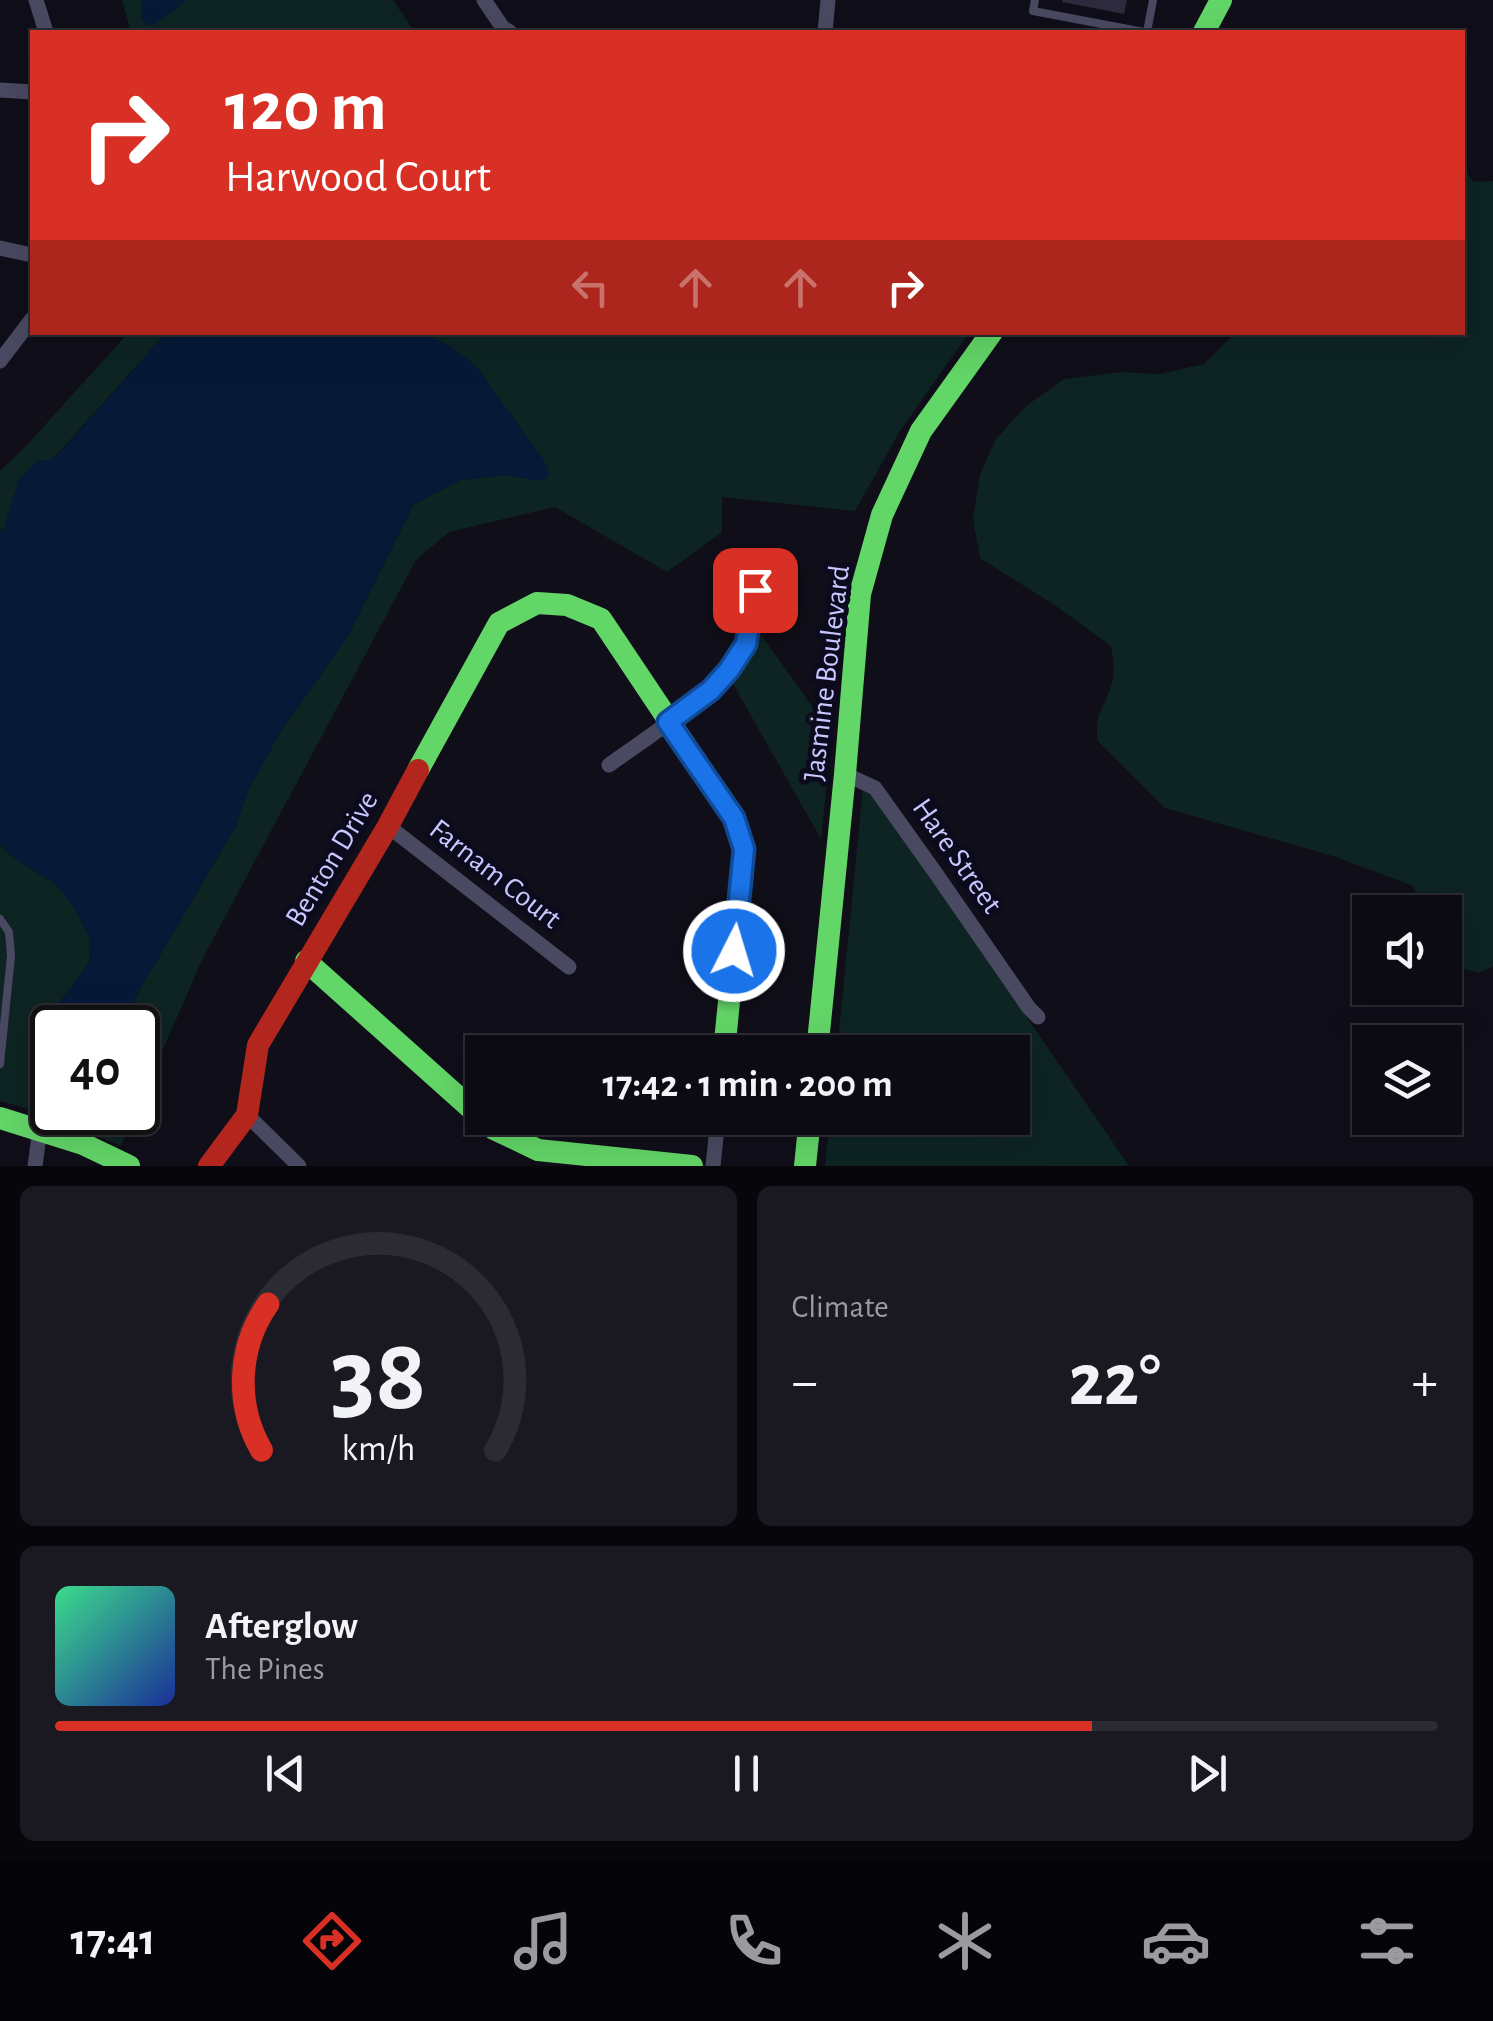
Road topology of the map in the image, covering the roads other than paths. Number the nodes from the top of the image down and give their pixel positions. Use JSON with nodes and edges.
{"nodes":[{"id":1,"x":36,"y":0,"type":"edge"},
{"id":2,"x":484,"y":0,"type":"edge"},
{"id":3,"x":828,"y":0,"type":"edge"},
{"id":4,"x":1035,"y":0,"type":"edge"},
{"id":5,"x":1049,"y":0,"type":"edge"},
{"id":6,"x":1153,"y":0,"type":"edge"},
{"id":7,"x":1221,"y":0,"type":"edge"},
{"id":8,"x":1047,"y":14,"type":"junction"},
{"id":9,"x":45,"y":30,"type":"edge"},
{"id":10,"x":506,"y":30,"type":"edge"},
{"id":11,"x":825,"y":30,"type":"edge"},
{"id":12,"x":1135,"y":30,"type":"edge"},
{"id":13,"x":1146,"y":30,"type":"edge"},
{"id":14,"x":1205,"y":30,"type":"edge"},
{"id":15,"x":0,"y":90,"type":"edge"},
{"id":16,"x":30,"y":92,"type":"edge"},
{"id":17,"x":0,"y":248,"type":"edge"},
{"id":18,"x":30,"y":255,"type":"edge"},
{"id":19,"x":30,"y":322,"type":"edge"},
{"id":20,"x":990,"y":335,"type":"edge"},
{"id":21,"x":0,"y":361,"type":"edge"},
{"id":22,"x":755,"y":590,"type":"dead end"},
{"id":23,"x":668,"y":722,"type":"junction"},
{"id":24,"x":609,"y":765,"type":"dead end"},
{"id":25,"x":845,"y":774,"type":"junction"},
{"id":26,"x":388,"y":826,"type":"junction"},
{"id":27,"x":0,"y":919,"type":"edge"},
{"id":28,"x":306,"y":961,"type":"junction"},
{"id":29,"x":569,"y":967,"type":"dead end"},
{"id":30,"x":1038,"y":1017,"type":"dead end"},
{"id":31,"x":726,"y":1035,"type":"edge"},
{"id":32,"x":819,"y":1035,"type":"edge"},
{"id":33,"x":0,"y":1064,"type":"edge"},
{"id":34,"x":248,"y":1115,"type":"junction"},
{"id":35,"x":0,"y":1118,"type":"edge"},
{"id":36,"x":30,"y":1126,"type":"edge"},
{"id":37,"x":39,"y":1135,"type":"edge"},
{"id":38,"x":56,"y":1135,"type":"edge"},
{"id":39,"x":716,"y":1135,"type":"edge"},
{"id":40,"x":808,"y":1135,"type":"edge"},
{"id":41,"x":34,"y":1166,"type":"edge"},
{"id":42,"x":129,"y":1166,"type":"edge"},
{"id":43,"x":210,"y":1166,"type":"edge"},
{"id":44,"x":300,"y":1166,"type":"edge"},
{"id":45,"x":692,"y":1166,"type":"edge"},
{"id":46,"x":713,"y":1166,"type":"edge"},
{"id":47,"x":805,"y":1166,"type":"edge"}],
"edges":[{"from":1,"to":9,"type":"street"},
{"from":2,"to":10,"type":"street"},
{"from":3,"to":11,"type":"street"},
{"from":4,"to":8,"type":"lane"},
{"from":5,"to":8,"type":"lane"},
{"from":6,"to":13,"type":"lane"},
{"from":7,"to":14,"type":"street"},
{"from":8,"to":12,"type":"lane"},
{"from":15,"to":16,"type":"street"},
{"from":17,"to":18,"type":"street"},
{"from":19,"to":21,"type":"street"},
{"from":20,"to":25,"type":"street","name":"Jasmine Boulevard"},
{"from":22,"to":23,"type":"street"},
{"from":23,"to":24,"type":"street"},
{"from":23,"to":26,"type":"street","name":"Benton Drive"},
{"from":23,"to":31,"type":"street"},
{"from":25,"to":30,"type":"street","name":"Hare Street"},
{"from":25,"to":32,"type":"street","name":"Jasmine Boulevard"},
{"from":26,"to":28,"type":"street","name":"Benton Drive"},
{"from":26,"to":29,"type":"street","name":"Farnam Court"},
{"from":27,"to":33,"type":"lane"},
{"from":28,"to":34,"type":"street","name":"Benton Drive"},
{"from":28,"to":45,"type":"street"},
{"from":34,"to":43,"type":"street","name":"Benton Drive"},
{"from":34,"to":44,"type":"street"},
{"from":35,"to":36,"type":"street"},
{"from":37,"to":41,"type":"street"},
{"from":38,"to":42,"type":"street"},
{"from":39,"to":46,"type":"street"},
{"from":40,"to":47,"type":"street"}]}
